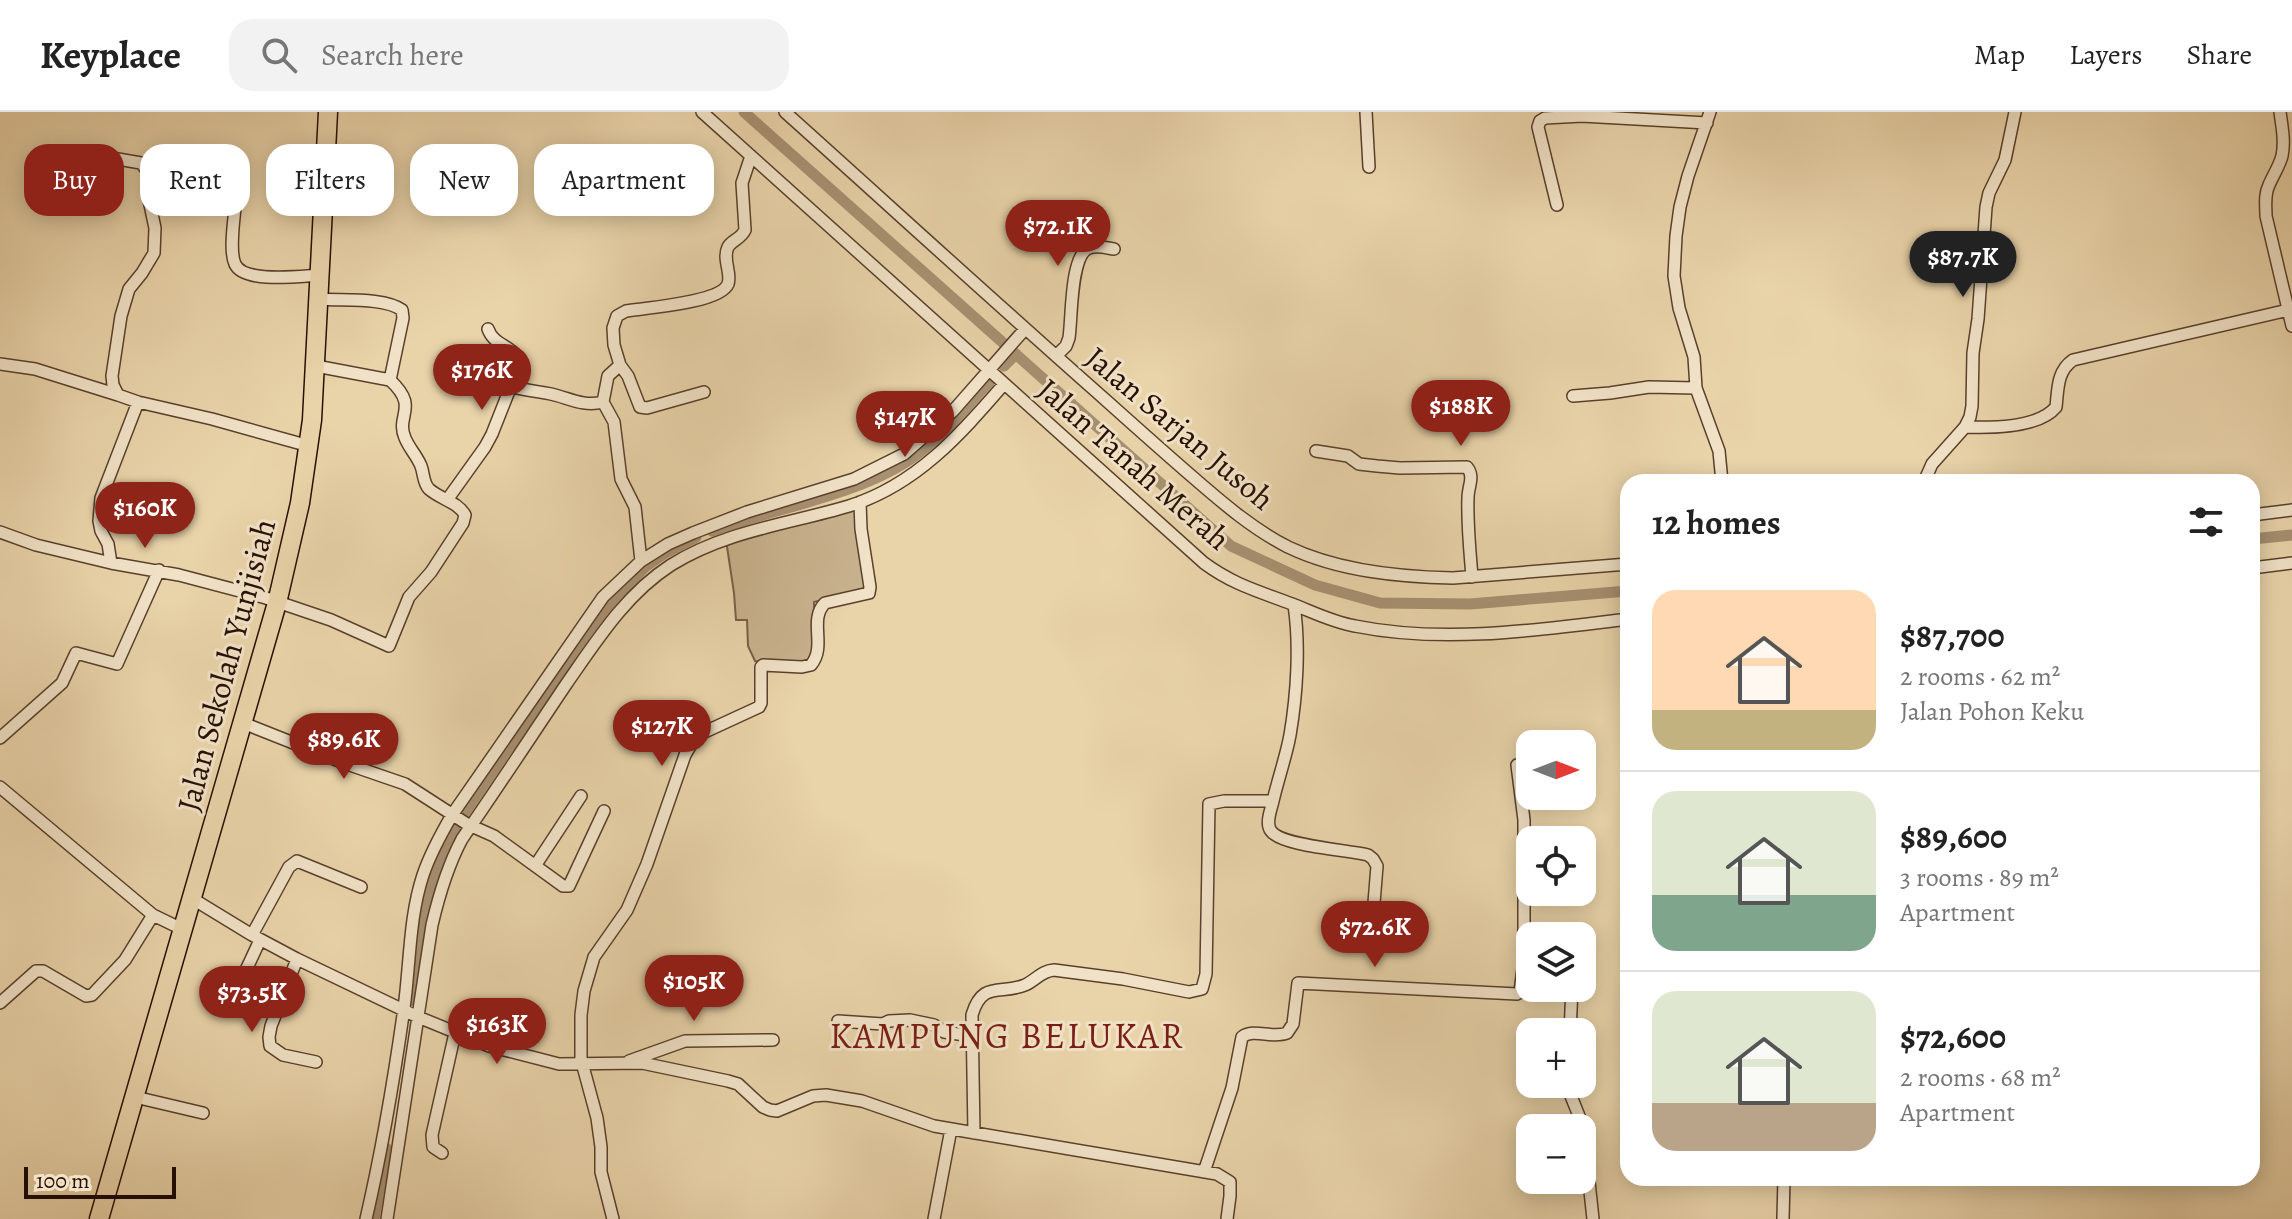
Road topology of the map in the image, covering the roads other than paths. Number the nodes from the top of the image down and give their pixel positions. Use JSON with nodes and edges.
{"nodes":[{"id":1,"x":328,"y":112,"type":"edge"},
{"id":2,"x":702,"y":112,"type":"edge"},
{"id":3,"x":785,"y":112,"type":"edge"},
{"id":4,"x":1366,"y":112,"type":"edge"},
{"id":5,"x":2015,"y":112,"type":"edge"},
{"id":6,"x":2280,"y":112,"type":"edge"},
{"id":7,"x":1582,"y":114,"type":"edge"},
{"id":8,"x":1708,"y":117,"type":"edge"},
{"id":9,"x":751,"y":156,"type":"junction"},
{"id":10,"x":124,"y":160,"type":"edge"},
{"id":11,"x":1369,"y":167,"type":"dead end"},
{"id":12,"x":1557,"y":205,"type":"dead end"},
{"id":13,"x":235,"y":216,"type":"edge"},
{"id":14,"x":1114,"y":249,"type":"dead end"},
{"id":15,"x":320,"y":275,"type":"junction"},
{"id":16,"x":319,"y":299,"type":"junction"},
{"id":17,"x":2288,"y":310,"type":"junction"},
{"id":18,"x":2292,"y":326,"type":"edge"},
{"id":19,"x":488,"y":329,"type":"dead end"},
{"id":20,"x":1021,"y":333,"type":"junction"},
{"id":21,"x":1056,"y":356,"type":"junction"},
{"id":22,"x":0,"y":364,"type":"edge"},
{"id":23,"x":620,"y":365,"type":"junction"},
{"id":24,"x":316,"y":366,"type":"junction"},
{"id":25,"x":989,"y":370,"type":"junction"},
{"id":26,"x":390,"y":380,"type":"junction"},
{"id":27,"x":1004,"y":384,"type":"junction"},
{"id":28,"x":511,"y":386,"type":"junction"},
{"id":29,"x":1696,"y":388,"type":"junction"},
{"id":30,"x":704,"y":392,"type":"dead end"},
{"id":31,"x":118,"y":395,"type":"junction"},
{"id":32,"x":1573,"y":396,"type":"dead end"},
{"id":33,"x":138,"y":402,"type":"junction"},
{"id":34,"x":603,"y":402,"type":"junction"},
{"id":35,"x":1965,"y":427,"type":"junction"},
{"id":36,"x":309,"y":446,"type":"junction"},
{"id":37,"x":1316,"y":451,"type":"dead end"},
{"id":38,"x":1721,"y":474,"type":"edge"},
{"id":39,"x":1928,"y":474,"type":"edge"},
{"id":40,"x":447,"y":500,"type":"junction"},
{"id":41,"x":860,"y":502,"type":"junction"},
{"id":42,"x":793,"y":509,"type":"junction"},
{"id":43,"x":2292,"y":510,"type":"edge"},
{"id":44,"x":2260,"y":514,"type":"edge"},
{"id":45,"x":0,"y":532,"type":"edge"},
{"id":46,"x":641,"y":561,"type":"junction"},
{"id":47,"x":111,"y":563,"type":"junction"},
{"id":48,"x":2292,"y":563,"type":"edge"},
{"id":49,"x":1620,"y":565,"type":"edge"},
{"id":50,"x":2260,"y":567,"type":"edge"},
{"id":51,"x":159,"y":570,"type":"junction"},
{"id":52,"x":1472,"y":577,"type":"junction"},
{"id":53,"x":277,"y":603,"type":"junction"},
{"id":54,"x":1294,"y":605,"type":"junction"},
{"id":55,"x":1620,"y":620,"type":"edge"},
{"id":56,"x":243,"y":723,"type":"junction"},
{"id":57,"x":0,"y":738,"type":"edge"},
{"id":58,"x":0,"y":787,"type":"edge"},
{"id":59,"x":581,"y":796,"type":"dead end"},
{"id":60,"x":1273,"y":801,"type":"junction"},
{"id":61,"x":1523,"y":810,"type":"edge"},
{"id":62,"x":604,"y":811,"type":"dead end"},
{"id":63,"x":454,"y":816,"type":"junction"},
{"id":64,"x":469,"y":825,"type":"junction"},
{"id":65,"x":535,"y":866,"type":"junction"},
{"id":66,"x":361,"y":887,"type":"dead end"},
{"id":67,"x":193,"y":899,"type":"junction"},
{"id":68,"x":153,"y":915,"type":"junction"},
{"id":69,"x":1416,"y":921,"type":"dead end"},
{"id":70,"x":1526,"y":922,"type":"edge"},
{"id":71,"x":184,"y":930,"type":"junction"},
{"id":72,"x":256,"y":938,"type":"junction"},
{"id":73,"x":297,"y":959,"type":"junction"},
{"id":74,"x":1516,"y":994,"type":"edge"},
{"id":75,"x":0,"y":1003,"type":"edge"},
{"id":76,"x":227,"y":1011,"type":"dead end"},
{"id":77,"x":411,"y":1014,"type":"junction"},
{"id":78,"x":838,"y":1021,"type":"dead end"},
{"id":79,"x":455,"y":1033,"type":"junction"},
{"id":80,"x":972,"y":1036,"type":"junction"},
{"id":81,"x":773,"y":1040,"type":"dead end"},
{"id":82,"x":316,"y":1062,"type":"dead end"},
{"id":83,"x":626,"y":1063,"type":"junction"},
{"id":84,"x":584,"y":1064,"type":"junction"},
{"id":85,"x":135,"y":1097,"type":"junction"},
{"id":86,"x":1572,"y":1098,"type":"edge"},
{"id":87,"x":203,"y":1113,"type":"dead end"},
{"id":88,"x":951,"y":1129,"type":"junction"},
{"id":89,"x":974,"y":1133,"type":"junction"},
{"id":90,"x":442,"y":1153,"type":"dead end"},
{"id":91,"x":1204,"y":1172,"type":"junction"},
{"id":92,"x":1784,"y":1186,"type":"edge"},
{"id":93,"x":99,"y":1219,"type":"edge"},
{"id":94,"x":366,"y":1219,"type":"edge"},
{"id":95,"x":387,"y":1219,"type":"edge"},
{"id":96,"x":613,"y":1219,"type":"edge"},
{"id":97,"x":934,"y":1219,"type":"edge"},
{"id":98,"x":1227,"y":1219,"type":"edge"},
{"id":99,"x":1593,"y":1219,"type":"edge"},
{"id":100,"x":1783,"y":1219,"type":"edge"}],
"edges":[{"from":1,"to":15,"type":"main road","name":"Jalan Sekolah Yunjisiah"},
{"from":2,"to":9,"type":"street","name":"Jalan Tanah Merah"},
{"from":3,"to":20,"type":"street","name":"Jalan Sarjan Jusoh"},
{"from":4,"to":11,"type":"street"},
{"from":5,"to":35,"type":"street"},
{"from":6,"to":17,"type":"street"},
{"from":7,"to":8,"type":"street"},
{"from":7,"to":12,"type":"street"},
{"from":8,"to":29,"type":"street"},
{"from":9,"to":23,"type":"street"},
{"from":9,"to":25,"type":"street","name":"Jalan Tanah Merah"},
{"from":10,"to":31,"type":"street"},
{"from":13,"to":15,"type":"street"},
{"from":14,"to":21,"type":"street"},
{"from":15,"to":16,"type":"main road","name":"Jalan Sekolah Yunjisiah"},
{"from":16,"to":24,"type":"main road","name":"Jalan Sekolah Yunjisiah"},
{"from":16,"to":26,"type":"street"},
{"from":17,"to":18,"type":"street"},
{"from":17,"to":35,"type":"street"},
{"from":19,"to":28,"type":"street"},
{"from":20,"to":21,"type":"street","name":"Jalan Sarjan Jusoh"},
{"from":20,"to":25,"type":"street"},
{"from":21,"to":52,"type":"street","name":"Jalan Sarjan Jusoh"},
{"from":22,"to":31,"type":"street"},
{"from":23,"to":30,"type":"street"},
{"from":23,"to":34,"type":"street"},
{"from":24,"to":26,"type":"street"},
{"from":24,"to":36,"type":"main road","name":"Jalan Sekolah Yunjisiah"},
{"from":25,"to":27,"type":"street","name":"Jalan Tanah Merah"},
{"from":25,"to":42,"type":"street"},
{"from":26,"to":40,"type":"street"},
{"from":27,"to":41,"type":"street"},
{"from":27,"to":54,"type":"street","name":"Jalan Tanah Merah"},
{"from":28,"to":34,"type":"street"},
{"from":28,"to":40,"type":"street"},
{"from":29,"to":32,"type":"street"},
{"from":29,"to":38,"type":"street"},
{"from":31,"to":33,"type":"street"},
{"from":33,"to":36,"type":"street"},
{"from":33,"to":47,"type":"street"},
{"from":34,"to":46,"type":"street"},
{"from":35,"to":39,"type":"street"},
{"from":36,"to":53,"type":"main road","name":"Jalan Sekolah Yunjisiah"},
{"from":37,"to":52,"type":"street"},
{"from":40,"to":53,"type":"street"},
{"from":41,"to":42,"type":"street"},
{"from":41,"to":84,"type":"street"},
{"from":42,"to":46,"type":"street"},
{"from":42,"to":64,"type":"street"},
{"from":43,"to":44,"type":"street"},
{"from":45,"to":47,"type":"street"},
{"from":46,"to":63,"type":"street"},
{"from":47,"to":51,"type":"street"},
{"from":48,"to":50,"type":"street"},
{"from":49,"to":52,"type":"street","name":"Jalan Sarjan Jusoh"},
{"from":51,"to":53,"type":"street"},
{"from":51,"to":57,"type":"street"},
{"from":53,"to":56,"type":"main road","name":"Jalan Sekolah Yunjisiah"},
{"from":54,"to":55,"type":"street","name":"Jalan Tanah Merah"},
{"from":54,"to":60,"type":"street"},
{"from":56,"to":63,"type":"street"},
{"from":56,"to":67,"type":"main road","name":"Jalan Sekolah Yunjisiah"},
{"from":58,"to":68,"type":"street"},
{"from":59,"to":65,"type":"street"},
{"from":60,"to":69,"type":"street"},
{"from":60,"to":80,"type":"street"},
{"from":61,"to":70,"type":"street"},
{"from":62,"to":65,"type":"street"},
{"from":63,"to":64,"type":"street"},
{"from":63,"to":77,"type":"street"},
{"from":64,"to":65,"type":"street"},
{"from":64,"to":77,"type":"street"},
{"from":66,"to":72,"type":"street"},
{"from":67,"to":71,"type":"main road","name":"Jalan Sekolah Yunjisiah"},
{"from":67,"to":72,"type":"street"},
{"from":68,"to":71,"type":"street"},
{"from":68,"to":75,"type":"street"},
{"from":71,"to":85,"type":"main road","name":"Jalan Sekolah Yunjisiah"},
{"from":72,"to":73,"type":"street"},
{"from":72,"to":76,"type":"street"},
{"from":73,"to":77,"type":"street"},
{"from":73,"to":82,"type":"street"},
{"from":74,"to":91,"type":"street"},
{"from":77,"to":79,"type":"street"},
{"from":77,"to":94,"type":"street"},
{"from":77,"to":95,"type":"street"},
{"from":78,"to":80,"type":"street"},
{"from":79,"to":84,"type":"street"},
{"from":79,"to":90,"type":"street"},
{"from":80,"to":89,"type":"street"},
{"from":81,"to":83,"type":"street"},
{"from":83,"to":84,"type":"street"},
{"from":83,"to":88,"type":"street"},
{"from":84,"to":96,"type":"street"},
{"from":85,"to":87,"type":"street"},
{"from":85,"to":93,"type":"main road","name":"Jalan Sekolah Yunjisiah"},
{"from":86,"to":99,"type":"street"},
{"from":88,"to":89,"type":"street"},
{"from":88,"to":97,"type":"street"},
{"from":89,"to":91,"type":"street"},
{"from":91,"to":98,"type":"street"},
{"from":92,"to":100,"type":"street"}]}
